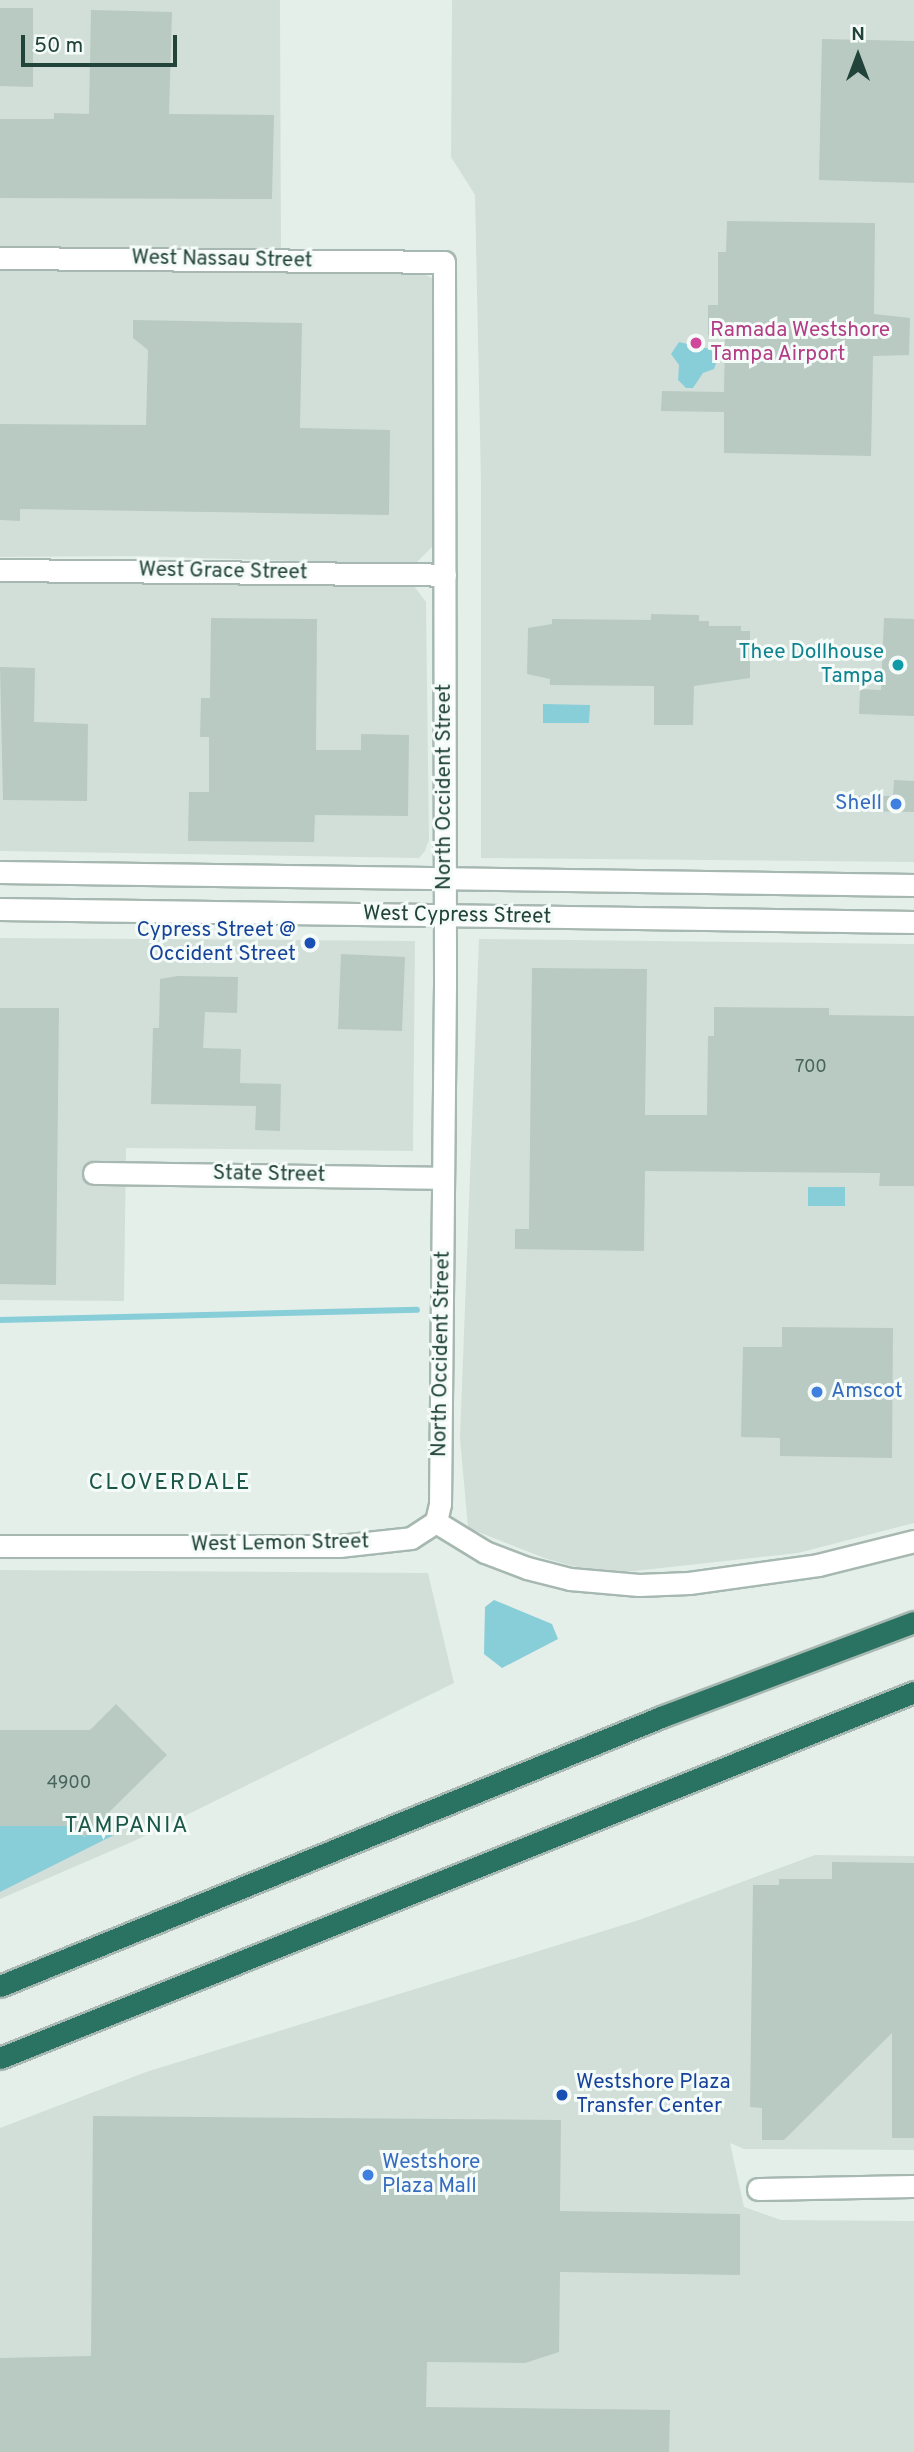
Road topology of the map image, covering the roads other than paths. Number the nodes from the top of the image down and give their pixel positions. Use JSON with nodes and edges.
{"nodes":[{"id":1,"x":0,"y":258,"type":"edge"},
{"id":2,"x":444,"y":262,"type":"joint"},
{"id":3,"x":0,"y":570,"type":"edge"},
{"id":4,"x":445,"y":575,"type":"junction"},
{"id":5,"x":0,"y":872,"type":"edge"},
{"id":6,"x":445,"y":879,"type":"junction"},
{"id":7,"x":769,"y":883,"type":"junction"},
{"id":8,"x":914,"y":884,"type":"edge"},
{"id":9,"x":0,"y":909,"type":"edge"},
{"id":10,"x":445,"y":915,"type":"junction"},
{"id":11,"x":767,"y":921,"type":"junction"},
{"id":12,"x":914,"y":922,"type":"edge"},
{"id":13,"x":94,"y":1173,"type":"dead end"},
{"id":14,"x":443,"y":1178,"type":"junction"},
{"id":15,"x":436,"y":1522,"type":"junction"},
{"id":16,"x":914,"y":1541,"type":"edge"},
{"id":17,"x":0,"y":1546,"type":"edge"},
{"id":18,"x":914,"y":1622,"type":"edge"},
{"id":19,"x":914,"y":1692,"type":"edge"},
{"id":20,"x":81,"y":1953,"type":"junction"},
{"id":21,"x":0,"y":1977,"type":"edge"},
{"id":22,"x":0,"y":1986,"type":"edge"},
{"id":23,"x":0,"y":2058,"type":"edge"},
{"id":24,"x":914,"y":2186,"type":"edge"},
{"id":25,"x":758,"y":2189,"type":"dead end"}],
"edges":[{"from":1,"to":2,"type":"street","name":"West Nassau Street"},
{"from":2,"to":4,"type":"street","name":"North Occident Street"},
{"from":3,"to":4,"type":"street","name":"West Grace Street"},
{"from":4,"to":6,"type":"street","name":"North Occident Street"},
{"from":5,"to":6,"type":"street","name":"West Cypress Street"},
{"from":6,"to":7,"type":"street","name":"West Cypress Street"},
{"from":6,"to":10,"type":"street","name":"North Occident Street"},
{"from":7,"to":8,"type":"street","name":"West Cypress Street"},
{"from":7,"to":11,"type":"street"},
{"from":9,"to":10,"type":"street","name":"West Cypress Street"},
{"from":10,"to":11,"type":"street","name":"West Cypress Street"},
{"from":10,"to":14,"type":"street","name":"North Occident Street"},
{"from":11,"to":12,"type":"street","name":"West Cypress Street"},
{"from":13,"to":14,"type":"street","name":"State Street"},
{"from":14,"to":15,"type":"street","name":"North Occident Street"},
{"from":15,"to":16,"type":"street"},
{"from":15,"to":17,"type":"street","name":"West Lemon Street"},
{"from":18,"to":20,"type":"highway"},
{"from":19,"to":23,"type":"highway"},
{"from":20,"to":21,"type":"highway"},
{"from":20,"to":22,"type":"highway"},
{"from":24,"to":25,"type":"street"}]}
